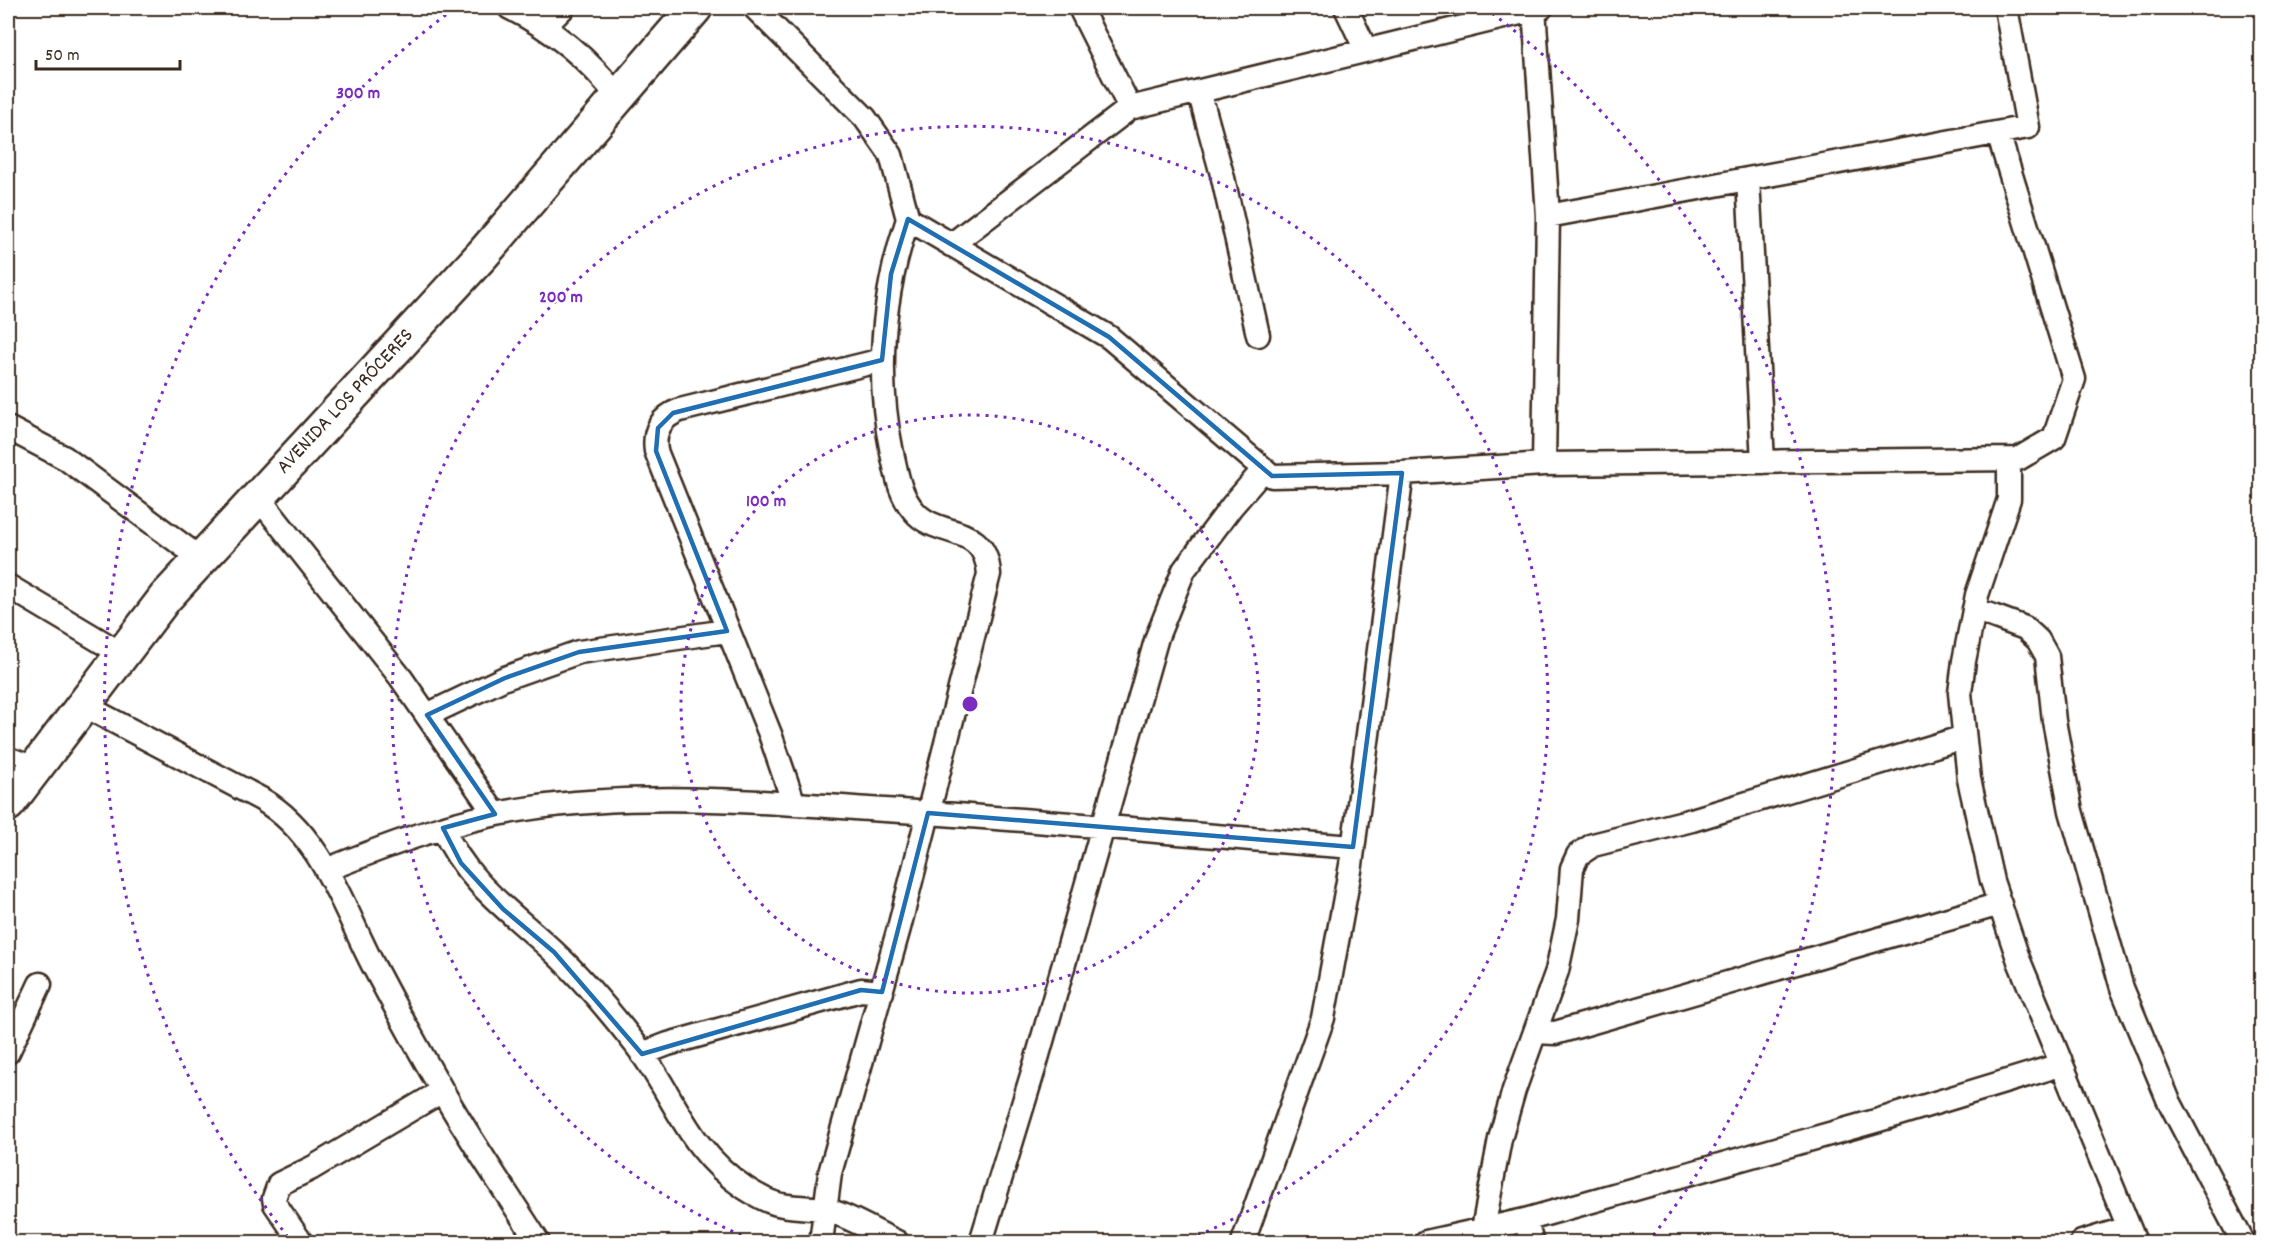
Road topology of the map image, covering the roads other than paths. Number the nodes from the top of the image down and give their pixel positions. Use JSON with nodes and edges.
{"nodes":[{"id":1,"x":510,"y":8,"type":"edge"},
{"id":2,"x":563,"y":8,"type":"edge"},
{"id":3,"x":695,"y":8,"type":"edge"},
{"id":4,"x":755,"y":8,"type":"edge"},
{"id":5,"x":1080,"y":8,"type":"edge"},
{"id":6,"x":1346,"y":8,"type":"edge"},
{"id":7,"x":1536,"y":8,"type":"edge"},
{"id":8,"x":2006,"y":8,"type":"edge"},
{"id":9,"x":544,"y":27,"type":"junction"},
{"id":10,"x":1366,"y":50,"type":"junction"},
{"id":11,"x":1199,"y":91,"type":"junction"},
{"id":12,"x":618,"y":96,"type":"junction"},
{"id":13,"x":1130,"y":108,"type":"junction"},
{"id":14,"x":1998,"y":133,"type":"junction"},
{"id":15,"x":1748,"y":179,"type":"junction"},
{"id":16,"x":1548,"y":216,"type":"junction"},
{"id":17,"x":909,"y":219,"type":"junction"},
{"id":18,"x":951,"y":245,"type":"junction"},
{"id":19,"x":1258,"y":335,"type":"dead end"},
{"id":20,"x":882,"y":360,"type":"junction"},
{"id":21,"x":8,"y":428,"type":"edge"},
{"id":22,"x":2009,"y":460,"type":"junction"},
{"id":23,"x":1762,"y":462,"type":"junction"},
{"id":24,"x":1544,"y":464,"type":"junction"},
{"id":25,"x":1264,"y":469,"type":"junction"},
{"id":26,"x":1402,"y":473,"type":"junction"},
{"id":27,"x":258,"y":498,"type":"junction"},
{"id":28,"x":201,"y":559,"type":"junction"},
{"id":29,"x":8,"y":586,"type":"edge"},
{"id":30,"x":1974,"y":609,"type":"junction"},
{"id":31,"x":727,"y":631,"type":"junction"},
{"id":32,"x":122,"y":654,"type":"junction"},
{"id":33,"x":83,"y":705,"type":"junction"},
{"id":34,"x":427,"y":715,"type":"junction"},
{"id":35,"x":1964,"y":737,"type":"junction"},
{"id":36,"x":8,"y":753,"type":"edge"},
{"id":37,"x":38,"y":764,"type":"junction"},
{"id":38,"x":8,"y":804,"type":"edge"},
{"id":39,"x":794,"y":804,"type":"junction"},
{"id":40,"x":928,"y":813,"type":"junction"},
{"id":41,"x":495,"y":814,"type":"junction"},
{"id":42,"x":443,"y":828,"type":"junction"},
{"id":43,"x":1102,"y":828,"type":"junction"},
{"id":44,"x":1353,"y":847,"type":"junction"},
{"id":45,"x":326,"y":870,"type":"junction"},
{"id":46,"x":2000,"y":904,"type":"junction"},
{"id":47,"x":40,"y":984,"type":"dead end"},
{"id":48,"x":882,"y":992,"type":"junction"},
{"id":49,"x":1535,"y":1032,"type":"junction"},
{"id":50,"x":8,"y":1052,"type":"edge"},
{"id":51,"x":642,"y":1054,"type":"junction"},
{"id":52,"x":2060,"y":1065,"type":"junction"},
{"id":53,"x":442,"y":1091,"type":"junction"},
{"id":54,"x":824,"y":1209,"type":"junction"},
{"id":55,"x":1525,"y":1220,"type":"junction"},
{"id":56,"x":1483,"y":1229,"type":"junction"},
{"id":57,"x":2131,"y":1235,"type":"edge"},
{"id":58,"x":301,"y":1242,"type":"edge"},
{"id":59,"x":538,"y":1242,"type":"edge"},
{"id":60,"x":821,"y":1242,"type":"edge"},
{"id":61,"x":897,"y":1242,"type":"edge"},
{"id":62,"x":981,"y":1242,"type":"edge"},
{"id":63,"x":1243,"y":1242,"type":"edge"},
{"id":64,"x":1426,"y":1242,"type":"edge"},
{"id":65,"x":1532,"y":1242,"type":"edge"},
{"id":66,"x":2082,"y":1242,"type":"edge"},
{"id":67,"x":2243,"y":1242,"type":"edge"}],
"edges":[{"from":1,"to":9,"type":"street"},
{"from":2,"to":9,"type":"street"},
{"from":3,"to":12,"type":"highway","name":"AVENIDA LOS PRÓCERES"},
{"from":4,"to":17,"type":"street"},
{"from":5,"to":13,"type":"street"},
{"from":6,"to":10,"type":"street"},
{"from":7,"to":10,"type":"street"},
{"from":7,"to":16,"type":"street"},
{"from":8,"to":14,"type":"street"},
{"from":9,"to":12,"type":"street"},
{"from":10,"to":11,"type":"street"},
{"from":11,"to":13,"type":"street"},
{"from":11,"to":19,"type":"street"},
{"from":12,"to":27,"type":"highway","name":"AVENIDA LOS PRÓCERES"},
{"from":13,"to":18,"type":"street"},
{"from":14,"to":15,"type":"street"},
{"from":14,"to":22,"type":"street"},
{"from":15,"to":16,"type":"street"},
{"from":15,"to":23,"type":"street"},
{"from":16,"to":24,"type":"street"},
{"from":17,"to":18,"type":"street"},
{"from":17,"to":20,"type":"street"},
{"from":18,"to":25,"type":"street"},
{"from":20,"to":31,"type":"street"},
{"from":20,"to":40,"type":"street"},
{"from":21,"to":28,"type":"street"},
{"from":22,"to":23,"type":"street"},
{"from":22,"to":30,"type":"street"},
{"from":23,"to":24,"type":"street"},
{"from":24,"to":26,"type":"street"},
{"from":25,"to":26,"type":"street"},
{"from":25,"to":43,"type":"street"},
{"from":26,"to":44,"type":"street"},
{"from":27,"to":28,"type":"highway","name":"AVENIDA LOS PRÓCERES"},
{"from":27,"to":34,"type":"street"},
{"from":28,"to":32,"type":"highway","name":"AVENIDA LOS PRÓCERES"},
{"from":29,"to":32,"type":"street"},
{"from":30,"to":35,"type":"street"},
{"from":30,"to":67,"type":"street"},
{"from":31,"to":34,"type":"street"},
{"from":31,"to":39,"type":"street"},
{"from":32,"to":33,"type":"highway","name":"AVENIDA LOS PRÓCERES"},
{"from":33,"to":37,"type":"highway","name":"AVENIDA LOS PRÓCERES"},
{"from":33,"to":45,"type":"street"},
{"from":34,"to":41,"type":"street"},
{"from":35,"to":46,"type":"street"},
{"from":35,"to":49,"type":"street"},
{"from":36,"to":37,"type":"lane"},
{"from":37,"to":38,"type":"highway","name":"AVENIDA LOS PRÓCERES"},
{"from":39,"to":40,"type":"street"},
{"from":39,"to":41,"type":"street"},
{"from":40,"to":43,"type":"street"},
{"from":40,"to":48,"type":"street"},
{"from":41,"to":42,"type":"street"},
{"from":42,"to":45,"type":"street"},
{"from":42,"to":51,"type":"street"},
{"from":43,"to":44,"type":"street"},
{"from":43,"to":62,"type":"street"},
{"from":44,"to":63,"type":"street"},
{"from":45,"to":53,"type":"street"},
{"from":46,"to":49,"type":"street"},
{"from":46,"to":52,"type":"street"},
{"from":47,"to":50,"type":"street"},
{"from":48,"to":51,"type":"street"},
{"from":48,"to":54,"type":"street"},
{"from":49,"to":56,"type":"street"},
{"from":51,"to":54,"type":"street"},
{"from":52,"to":55,"type":"street"},
{"from":52,"to":57,"type":"street"},
{"from":53,"to":58,"type":"street"},
{"from":53,"to":59,"type":"street"},
{"from":54,"to":60,"type":"street"},
{"from":54,"to":61,"type":"street"},
{"from":55,"to":56,"type":"street"},
{"from":55,"to":65,"type":"street"},
{"from":56,"to":64,"type":"street"},
{"from":57,"to":66,"type":"street"}]}
